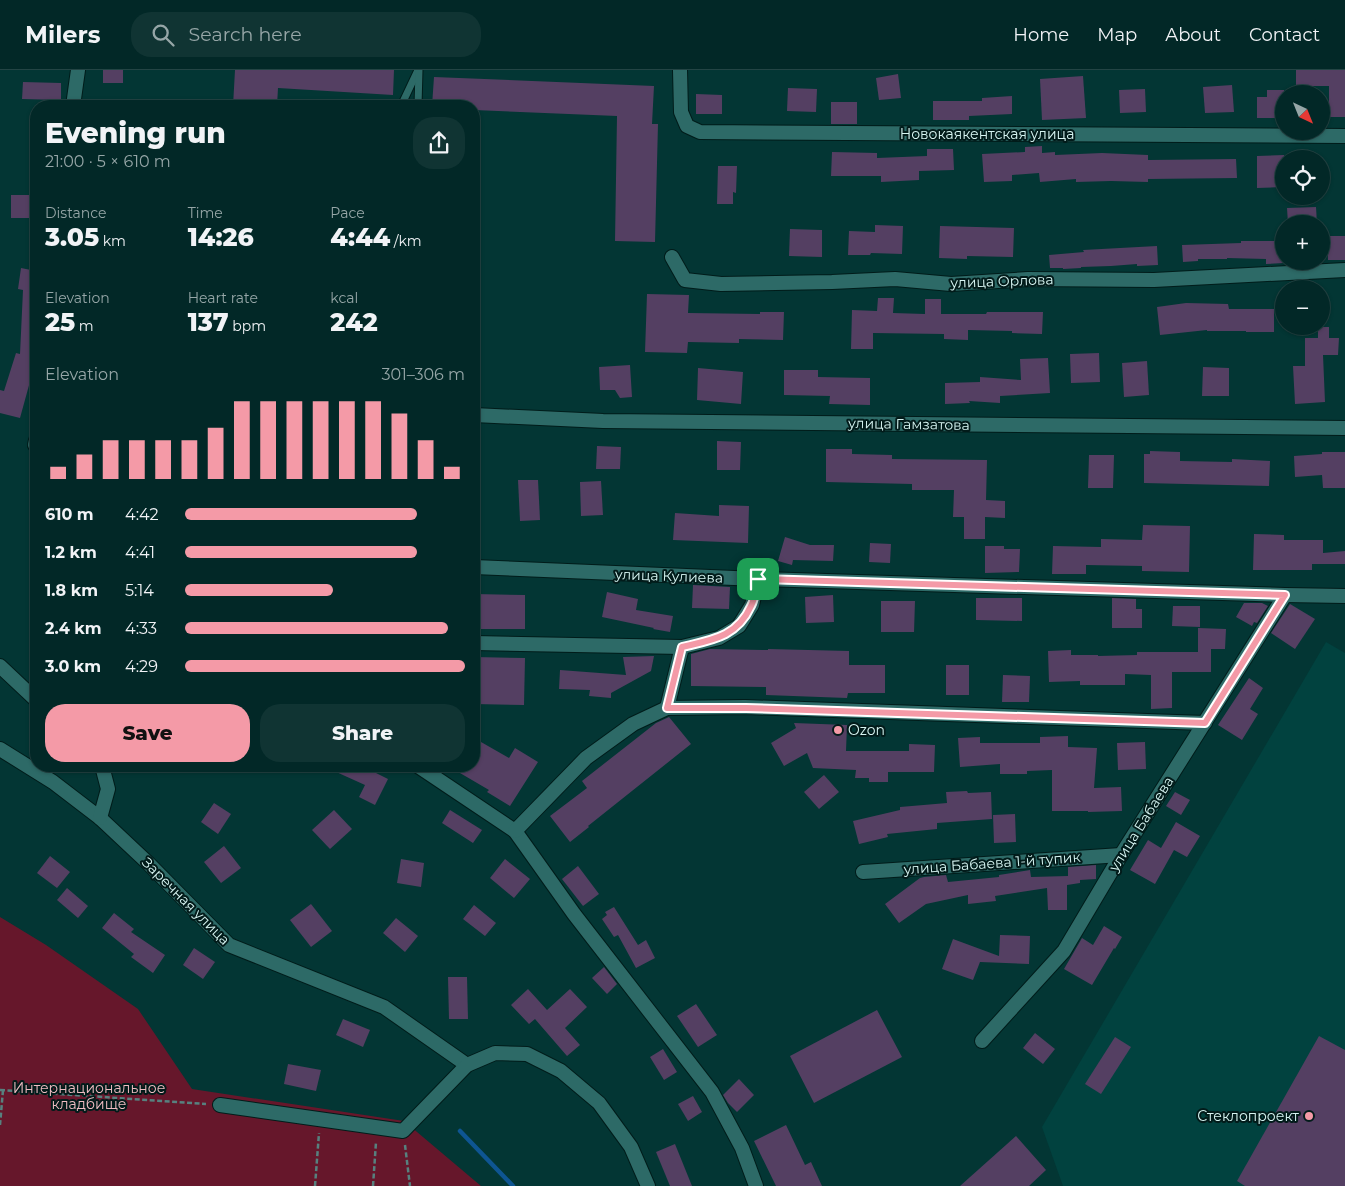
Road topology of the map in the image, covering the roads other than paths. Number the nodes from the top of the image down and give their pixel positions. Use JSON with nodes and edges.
{"nodes":[{"id":1,"x":78,"y":70,"type":"edge"},
{"id":2,"x":418,"y":70,"type":"edge"},
{"id":3,"x":680,"y":70,"type":"edge"},
{"id":4,"x":73,"y":100,"type":"edge"},
{"id":5,"x":403,"y":100,"type":"edge"},
{"id":6,"x":418,"y":100,"type":"edge"},
{"id":7,"x":1345,"y":136,"type":"edge"},
{"id":8,"x":672,"y":257,"type":"dead end"},
{"id":9,"x":1345,"y":270,"type":"edge"},
{"id":10,"x":480,"y":415,"type":"edge"},
{"id":11,"x":1345,"y":428,"type":"edge"},
{"id":12,"x":480,"y":567,"type":"edge"},
{"id":13,"x":758,"y":579,"type":"junction"},
{"id":14,"x":1285,"y":595,"type":"junction"},
{"id":15,"x":1345,"y":596,"type":"edge"},
{"id":16,"x":480,"y":643,"type":"edge"},
{"id":17,"x":682,"y":647,"type":"junction"},
{"id":18,"x":0,"y":666,"type":"edge"},
{"id":19,"x":30,"y":694,"type":"edge"},
{"id":20,"x":667,"y":708,"type":"junction"},
{"id":21,"x":1205,"y":723,"type":"junction"},
{"id":22,"x":0,"y":749,"type":"edge"},
{"id":23,"x":30,"y":768,"type":"edge"},
{"id":24,"x":37,"y":772,"type":"edge"},
{"id":25,"x":104,"y":772,"type":"edge"},
{"id":26,"x":427,"y":772,"type":"edge"},
{"id":27,"x":100,"y":818,"type":"junction"},
{"id":28,"x":516,"y":831,"type":"junction"},
{"id":29,"x":1122,"y":855,"type":"junction"},
{"id":30,"x":863,"y":872,"type":"dead end"},
{"id":31,"x":982,"y":1041,"type":"dead end"},
{"id":32,"x":468,"y":1065,"type":"junction"},
{"id":33,"x":220,"y":1104,"type":"road end"},
{"id":34,"x":648,"y":1186,"type":"edge"},
{"id":35,"x":756,"y":1186,"type":"edge"}],
"edges":[{"from":1,"to":4,"type":"street"},
{"from":2,"to":5,"type":"lane"},
{"from":2,"to":6,"type":"lane"},
{"from":3,"to":7,"type":"street","name":"Новокаякентская улица"},
{"from":8,"to":9,"type":"street","name":"улица Орлова"},
{"from":10,"to":11,"type":"street","name":"улица Гамзатова"},
{"from":12,"to":13,"type":"street","name":"улица Кулиева"},
{"from":13,"to":14,"type":"street","name":"улица Кулиева"},
{"from":13,"to":17,"type":"street"},
{"from":14,"to":15,"type":"street","name":"улица Кулиева"},
{"from":14,"to":21,"type":"street","name":"улица Бабаева"},
{"from":16,"to":17,"type":"street"},
{"from":17,"to":20,"type":"street"},
{"from":18,"to":19,"type":"street"},
{"from":20,"to":21,"type":"street"},
{"from":20,"to":28,"type":"street"},
{"from":21,"to":29,"type":"street","name":"улица Бабаева"},
{"from":22,"to":23,"type":"street","name":"Заречная улица"},
{"from":24,"to":27,"type":"street","name":"Заречная улица"},
{"from":25,"to":27,"type":"street"},
{"from":26,"to":28,"type":"street"},
{"from":27,"to":32,"type":"street","name":"Заречная улица"},
{"from":28,"to":35,"type":"street"},
{"from":29,"to":30,"type":"street","name":"улица Бабаева 1-й тупик"},
{"from":29,"to":31,"type":"street","name":"улица Бабаева"},
{"from":32,"to":33,"type":"street"},
{"from":32,"to":34,"type":"street"}]}
